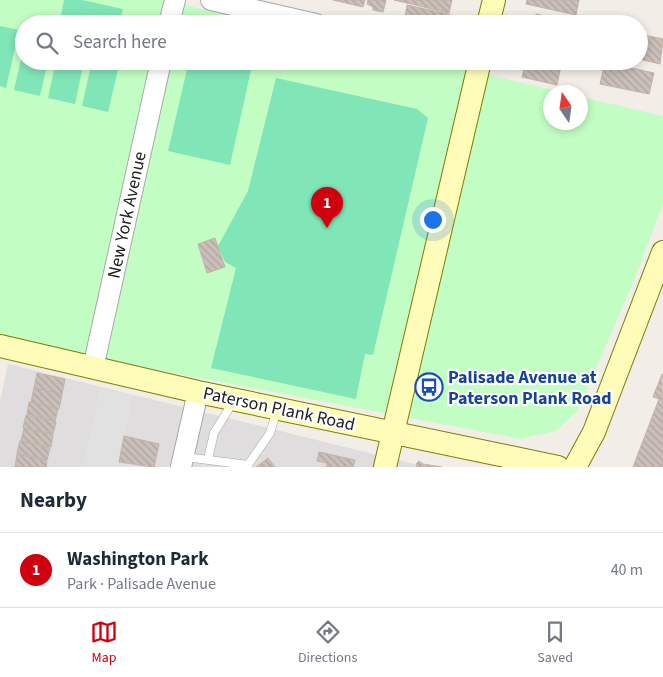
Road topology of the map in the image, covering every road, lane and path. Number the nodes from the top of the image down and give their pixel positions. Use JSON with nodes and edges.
{"nodes":[{"id":1,"x":175,"y":0,"type":"edge"},
{"id":2,"x":211,"y":0,"type":"edge"},
{"id":3,"x":494,"y":0,"type":"edge"},
{"id":4,"x":171,"y":15,"type":"edge"},
{"id":5,"x":277,"y":15,"type":"edge"},
{"id":6,"x":490,"y":15,"type":"edge"},
{"id":7,"x":159,"y":70,"type":"edge"},
{"id":8,"x":478,"y":70,"type":"edge"},
{"id":9,"x":663,"y":252,"type":"edge"},
{"id":10,"x":0,"y":346,"type":"edge"},
{"id":11,"x":93,"y":368,"type":"junction"},
{"id":12,"x":198,"y":392,"type":"junction"},
{"id":13,"x":278,"y":409,"type":"junction"},
{"id":14,"x":229,"y":413,"type":"junction"},
{"id":15,"x":261,"y":431,"type":"dead end"},
{"id":16,"x":393,"y":432,"type":"junction"},
{"id":17,"x":270,"y":433,"type":"junction"},
{"id":18,"x":252,"y":444,"type":"dead end"},
{"id":19,"x":261,"y":447,"type":"junction"},
{"id":20,"x":208,"y":459,"type":"junction"},
{"id":21,"x":182,"y":462,"type":"edge"},
{"id":22,"x":385,"y":467,"type":"edge"},
{"id":23,"x":558,"y":467,"type":"edge"},
{"id":24,"x":575,"y":467,"type":"edge"}],
"edges":[{"from":1,"to":4,"type":"street"},
{"from":2,"to":5,"type":"street"},
{"from":3,"to":6,"type":"main road"},
{"from":7,"to":11,"type":"street","name":"New York Avenue"},
{"from":8,"to":16,"type":"main road"},
{"from":9,"to":24,"type":"main road"},
{"from":10,"to":11,"type":"main road","name":"Paterson Plank Road"},
{"from":11,"to":12,"type":"main road","name":"Paterson Plank Road"},
{"from":12,"to":14,"type":"main road","name":"Paterson Plank Road"},
{"from":12,"to":21,"type":"street"},
{"from":13,"to":14,"type":"main road","name":"Paterson Plank Road"},
{"from":13,"to":16,"type":"main road","name":"Paterson Plank Road"},
{"from":13,"to":17,"type":"lane"},
{"from":14,"to":20,"type":"lane"},
{"from":15,"to":17,"type":"lane"},
{"from":16,"to":22,"type":"main road"},
{"from":16,"to":23,"type":"main road","name":"Paterson Plank Road"},
{"from":17,"to":19,"type":"lane"},
{"from":18,"to":19,"type":"lane"},
{"from":19,"to":20,"type":"lane"},
{"from":20,"to":21,"type":"lane"}]}
